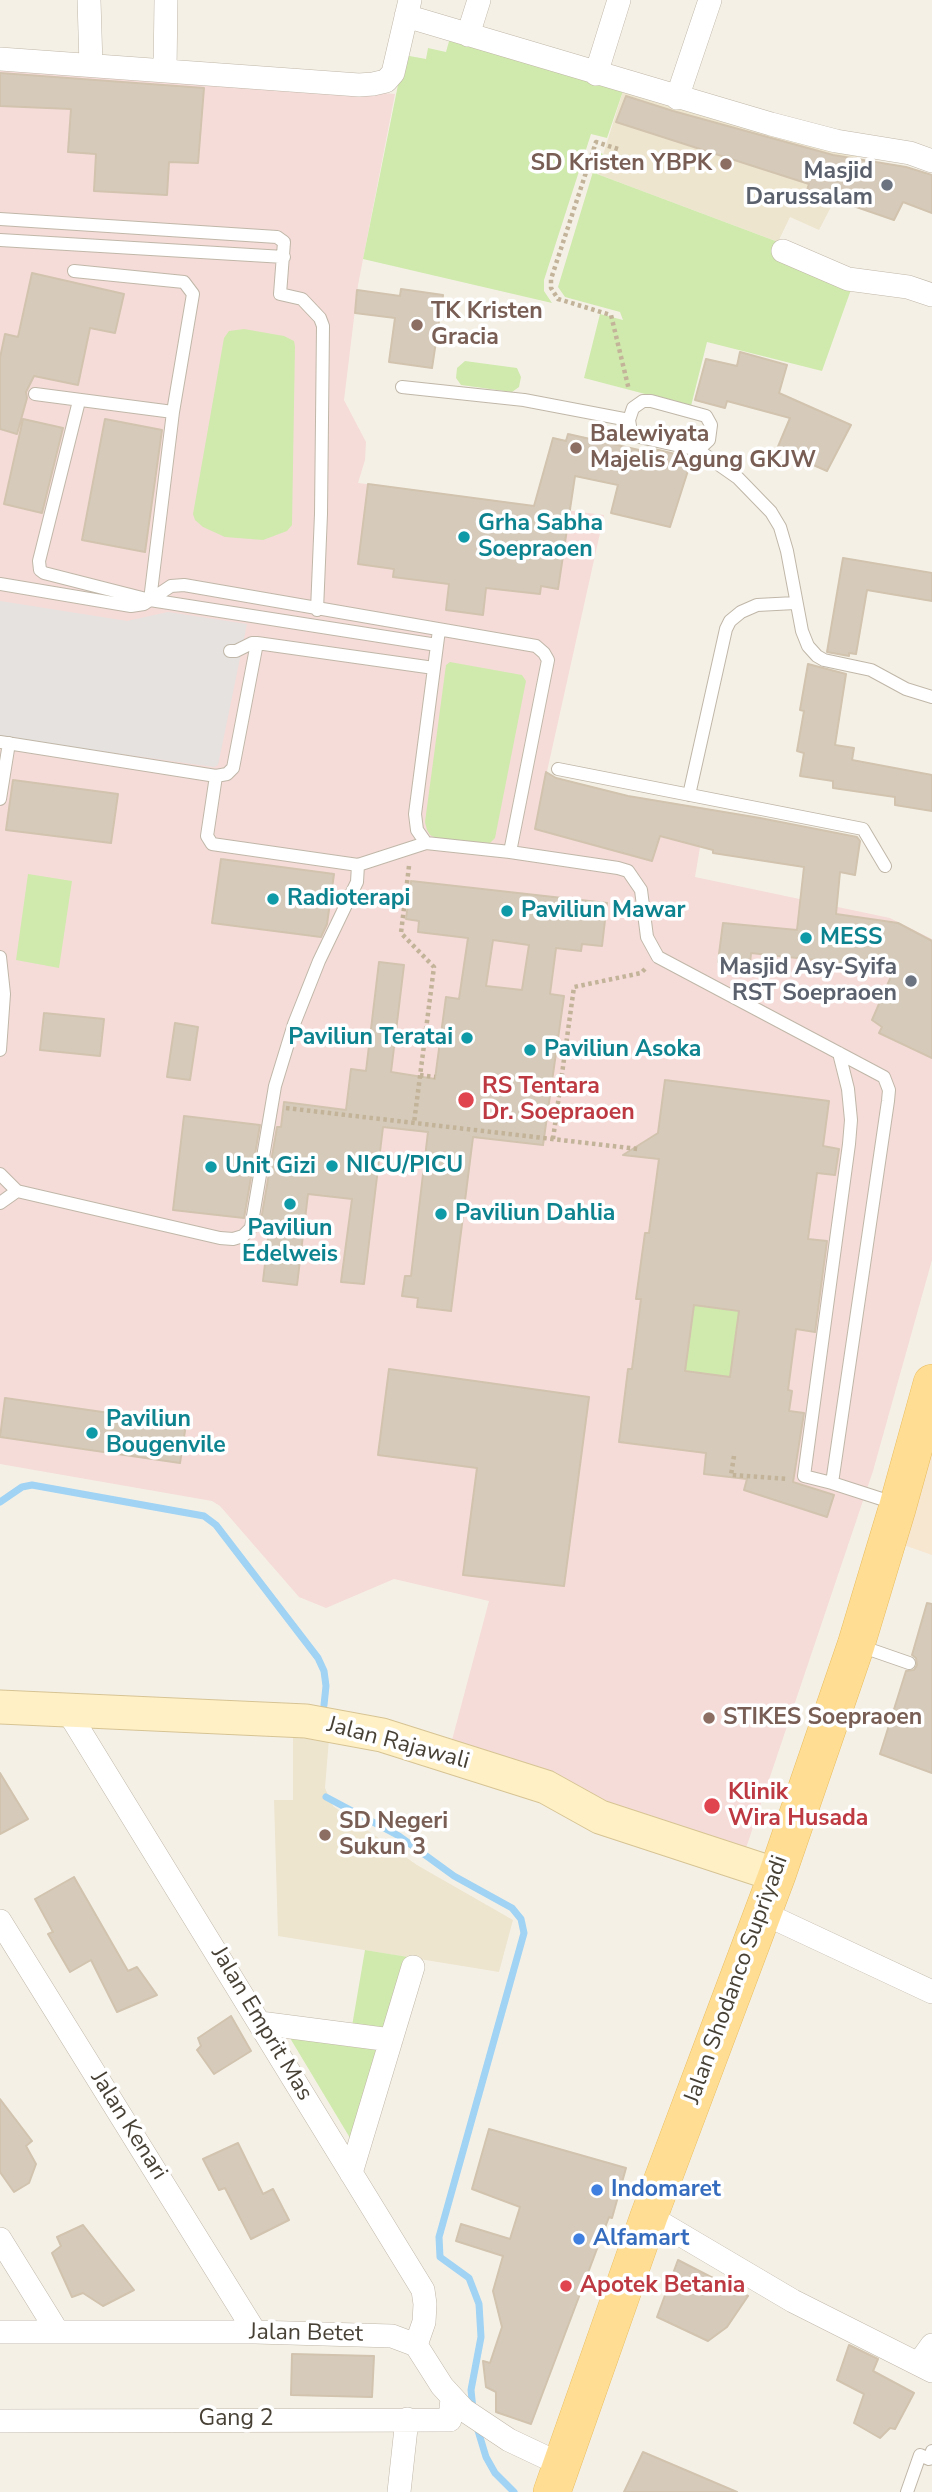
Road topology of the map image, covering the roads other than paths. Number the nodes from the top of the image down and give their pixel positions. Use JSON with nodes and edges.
{"nodes":[{"id":1,"x":89,"y":0,"type":"edge"},
{"id":2,"x":166,"y":0,"type":"edge"},
{"id":3,"x":479,"y":0,"type":"edge"},
{"id":4,"x":619,"y":0,"type":"edge"},
{"id":5,"x":710,"y":0,"type":"edge"},
{"id":6,"x":408,"y":8,"type":"edge"},
{"id":7,"x":468,"y":35,"type":"junction"},
{"id":8,"x":0,"y":59,"type":"edge"},
{"id":9,"x":91,"y":65,"type":"junction"},
{"id":10,"x":165,"y":71,"type":"junction"},
{"id":11,"x":596,"y":74,"type":"junction"},
{"id":12,"x":677,"y":99,"type":"junction"},
{"id":13,"x":932,"y":161,"type":"edge"},
{"id":14,"x":0,"y":219,"type":"edge"},
{"id":15,"x":0,"y":240,"type":"edge"},
{"id":16,"x":783,"y":251,"type":"dead end"},
{"id":17,"x":284,"y":257,"type":"junction"},
{"id":18,"x":74,"y":271,"type":"dead end"},
{"id":19,"x":932,"y":295,"type":"edge"},
{"id":20,"x":402,"y":387,"type":"dead end"},
{"id":21,"x":35,"y":394,"type":"dead end"},
{"id":22,"x":79,"y":401,"type":"junction"},
{"id":23,"x":173,"y":412,"type":"junction"},
{"id":24,"x":631,"y":414,"type":"junction"},
{"id":25,"x":698,"y":450,"type":"junction"},
{"id":26,"x":0,"y":584,"type":"edge"},
{"id":27,"x":150,"y":600,"type":"junction"},
{"id":28,"x":795,"y":603,"type":"junction"},
{"id":29,"x":317,"y":610,"type":"junction"},
{"id":30,"x":439,"y":630,"type":"junction"},
{"id":31,"x":257,"y":643,"type":"junction"},
{"id":32,"x":437,"y":645,"type":"junction"},
{"id":33,"x":230,"y":651,"type":"dead end"},
{"id":34,"x":434,"y":668,"type":"junction"},
{"id":35,"x":932,"y":697,"type":"edge"},
{"id":36,"x":4,"y":743,"type":"edge"},
{"id":37,"x":558,"y":769,"type":"dead end"},
{"id":38,"x":216,"y":776,"type":"junction"},
{"id":39,"x":689,"y":795,"type":"junction"},
{"id":40,"x":0,"y":799,"type":"edge"},
{"id":41,"x":426,"y":844,"type":"junction"},
{"id":42,"x":510,"y":852,"type":"junction"},
{"id":43,"x":358,"y":865,"type":"junction"},
{"id":44,"x":885,"y":866,"type":"dead end"},
{"id":45,"x":0,"y":957,"type":"edge"},
{"id":46,"x":0,"y":1051,"type":"edge"},
{"id":47,"x":839,"y":1053,"type":"junction"},
{"id":48,"x":0,"y":1174,"type":"edge"},
{"id":49,"x":17,"y":1191,"type":"junction"},
{"id":50,"x":0,"y":1203,"type":"edge"},
{"id":51,"x":932,"y":1383,"type":"edge"},
{"id":52,"x":832,"y":1483,"type":"junction"},
{"id":53,"x":899,"y":1504,"type":"junction"},
{"id":54,"x":856,"y":1645,"type":"junction"},
{"id":55,"x":909,"y":1662,"type":"dead end"},
{"id":56,"x":0,"y":1707,"type":"edge"},
{"id":57,"x":67,"y":1710,"type":"junction"},
{"id":58,"x":777,"y":1875,"type":"junction"},
{"id":59,"x":763,"y":1913,"type":"junction"},
{"id":60,"x":0,"y":1921,"type":"edge"},
{"id":61,"x":413,"y":1967,"type":"dead end"},
{"id":62,"x":932,"y":1992,"type":"edge"},
{"id":63,"x":260,"y":2023,"type":"junction"},
{"id":64,"x":391,"y":2040,"type":"junction"},
{"id":65,"x":351,"y":2173,"type":"junction"},
{"id":66,"x":649,"y":2216,"type":"junction"},
{"id":67,"x":0,"y":2239,"type":"edge"},
{"id":68,"x":57,"y":2331,"type":"junction"},
{"id":69,"x":0,"y":2332,"type":"edge"},
{"id":70,"x":255,"y":2332,"type":"junction"},
{"id":71,"x":416,"y":2345,"type":"junction"},
{"id":72,"x":928,"y":2360,"type":"edge"},
{"id":73,"x":458,"y":2404,"type":"junction"},
{"id":74,"x":407,"y":2419,"type":"junction"},
{"id":75,"x":0,"y":2421,"type":"edge"},
{"id":76,"x":932,"y":2451,"type":"edge"},
{"id":77,"x":556,"y":2481,"type":"edge"},
{"id":78,"x":399,"y":2492,"type":"edge"},
{"id":79,"x":908,"y":2492,"type":"edge"}],
"edges":[{"from":1,"to":9,"type":"street"},
{"from":2,"to":10,"type":"street"},
{"from":3,"to":7,"type":"street"},
{"from":4,"to":11,"type":"street"},
{"from":5,"to":12,"type":"street"},
{"from":6,"to":7,"type":"street"},
{"from":6,"to":10,"type":"street"},
{"from":7,"to":11,"type":"street"},
{"from":8,"to":9,"type":"street"},
{"from":9,"to":10,"type":"street"},
{"from":11,"to":12,"type":"street"},
{"from":12,"to":13,"type":"street"},
{"from":14,"to":17,"type":"lane"},
{"from":15,"to":17,"type":"lane"},
{"from":16,"to":19,"type":"street"},
{"from":17,"to":29,"type":"lane"},
{"from":18,"to":23,"type":"lane"},
{"from":20,"to":24,"type":"lane"},
{"from":21,"to":22,"type":"lane"},
{"from":22,"to":23,"type":"lane"},
{"from":22,"to":27,"type":"lane"},
{"from":23,"to":27,"type":"lane"},
{"from":24,"to":25,"type":"lane"},
{"from":24,"to":25,"type":"lane"},
{"from":25,"to":28,"type":"lane"},
{"from":26,"to":27,"type":"lane"},
{"from":27,"to":29,"type":"lane"},
{"from":27,"to":32,"type":"lane"},
{"from":28,"to":35,"type":"lane"},
{"from":28,"to":39,"type":"lane"},
{"from":29,"to":30,"type":"lane"},
{"from":30,"to":32,"type":"lane"},
{"from":30,"to":42,"type":"lane"},
{"from":31,"to":33,"type":"lane"},
{"from":31,"to":34,"type":"lane"},
{"from":31,"to":38,"type":"lane"},
{"from":32,"to":34,"type":"lane"},
{"from":34,"to":41,"type":"lane"},
{"from":36,"to":38,"type":"lane"},
{"from":36,"to":40,"type":"lane"},
{"from":37,"to":39,"type":"lane"},
{"from":38,"to":43,"type":"lane"},
{"from":39,"to":44,"type":"lane"},
{"from":41,"to":42,"type":"lane"},
{"from":41,"to":43,"type":"lane"},
{"from":42,"to":47,"type":"lane"},
{"from":43,"to":49,"type":"lane"},
{"from":45,"to":46,"type":"lane"},
{"from":47,"to":52,"type":"lane"},
{"from":47,"to":52,"type":"lane"},
{"from":48,"to":49,"type":"lane"},
{"from":49,"to":50,"type":"lane"},
{"from":51,"to":53,"type":"main road","name":"Jalan Shodanco Supriyadi"},
{"from":52,"to":53,"type":"lane"},
{"from":53,"to":54,"type":"main road","name":"Jalan Shodanco Supriyadi"},
{"from":54,"to":55,"type":"lane"},
{"from":54,"to":58,"type":"main road","name":"Jalan Shodanco Supriyadi"},
{"from":56,"to":57,"type":"street","name":"Jalan Rajawali"},
{"from":57,"to":58,"type":"street","name":"Jalan Rajawali"},
{"from":57,"to":63,"type":"street","name":"Jalan Emprit Mas"},
{"from":58,"to":59,"type":"main road","name":"Jalan Shodanco Supriyadi"},
{"from":59,"to":62,"type":"street"},
{"from":59,"to":66,"type":"main road","name":"Jalan Shodanco Supriyadi"},
{"from":60,"to":70,"type":"street","name":"Jalan Kenari"},
{"from":61,"to":64,"type":"street"},
{"from":63,"to":64,"type":"street"},
{"from":63,"to":65,"type":"street","name":"Jalan Emprit Mas"},
{"from":64,"to":65,"type":"street"},
{"from":65,"to":71,"type":"street","name":"Jalan Emprit Mas"},
{"from":66,"to":72,"type":"street"},
{"from":66,"to":77,"type":"main road","name":"Jalan Shodanco Supriyadi"},
{"from":67,"to":68,"type":"street"},
{"from":68,"to":69,"type":"street","name":"Jalan Betet"},
{"from":68,"to":70,"type":"street","name":"Jalan Betet"},
{"from":70,"to":71,"type":"street","name":"Jalan Betet"},
{"from":71,"to":73,"type":"street"},
{"from":73,"to":74,"type":"street","name":"Gang 2"},
{"from":73,"to":77,"type":"street"},
{"from":74,"to":75,"type":"street","name":"Gang 2"},
{"from":74,"to":78,"type":"street"},
{"from":76,"to":79,"type":"lane"}]}
